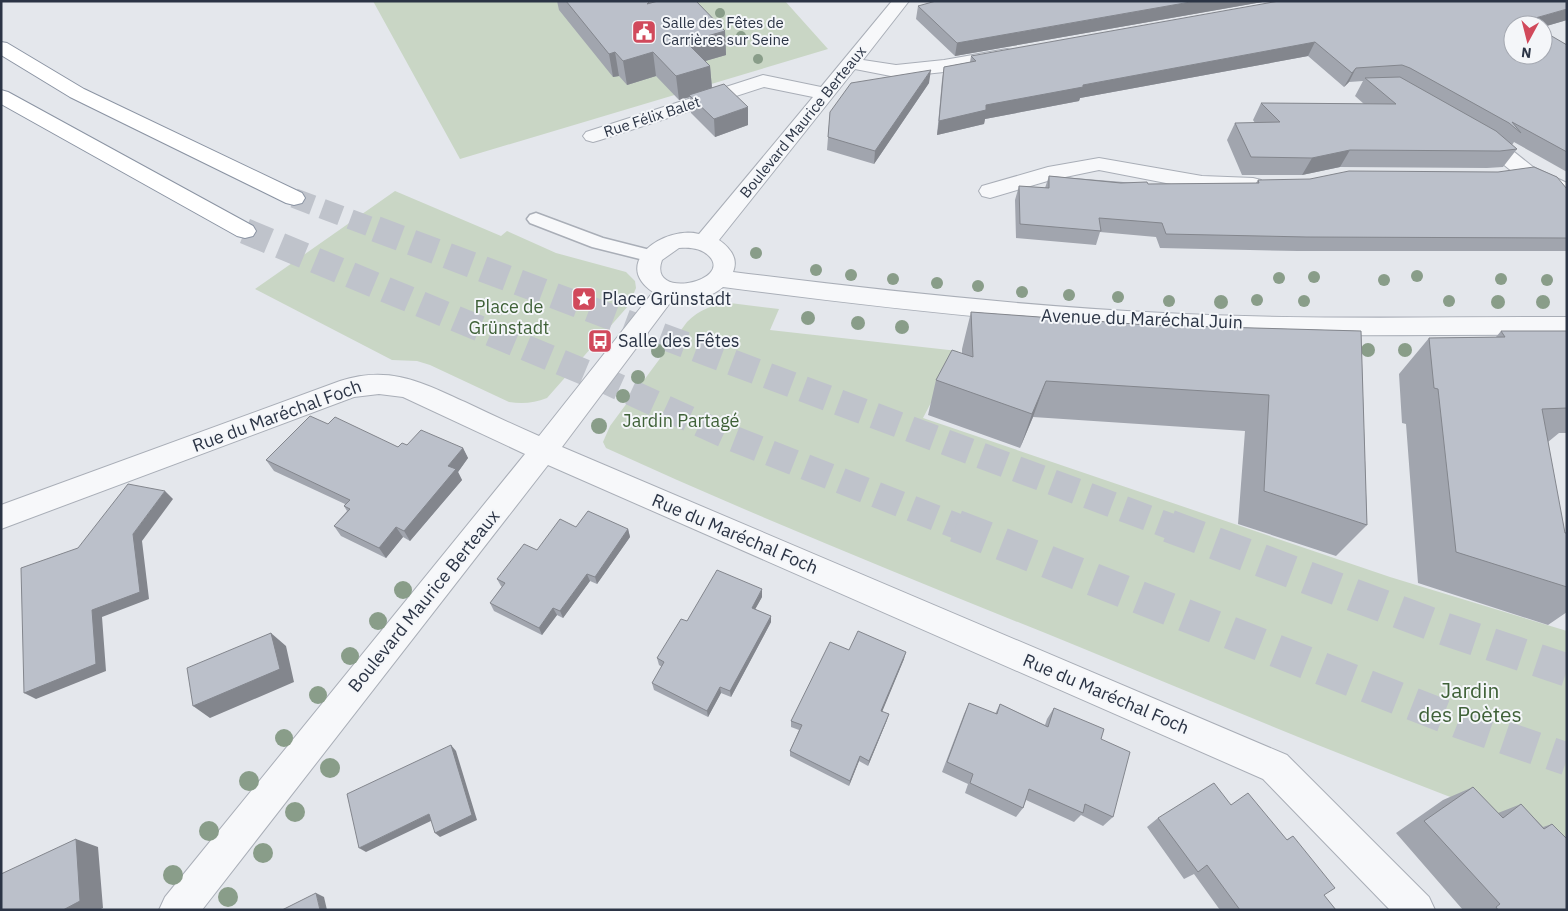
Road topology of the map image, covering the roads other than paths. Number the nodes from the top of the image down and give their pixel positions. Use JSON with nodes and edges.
{"nodes":[{"id":1,"x":901,"y":1,"type":"edge"},
{"id":2,"x":1,"y":47,"type":"edge"},
{"id":3,"x":1021,"y":53,"type":"edge"},
{"id":4,"x":851,"y":63,"type":"junction"},
{"id":5,"x":827,"y":94,"type":"junction"},
{"id":6,"x":1,"y":96,"type":"edge"},
{"id":7,"x":1467,"y":129,"type":"edge"},
{"id":8,"x":593,"y":136,"type":"dead end"},
{"id":9,"x":1526,"y":172,"type":"junction"},
{"id":10,"x":1496,"y":176,"type":"edge"},
{"id":11,"x":1272,"y":185,"type":"edge"},
{"id":12,"x":990,"y":191,"type":"dead end"},
{"id":13,"x":1567,"y":191,"type":"edge"},
{"id":14,"x":294,"y":198,"type":"tunnel mouth"},
{"id":15,"x":536,"y":219,"type":"dead end"},
{"id":16,"x":245,"y":231,"type":"tunnel mouth"},
{"id":17,"x":705,"y":242,"type":"junction"},
{"id":18,"x":652,"y":256,"type":"junction"},
{"id":19,"x":719,"y":278,"type":"junction"},
{"id":20,"x":667,"y":290,"type":"junction"},
{"id":21,"x":1567,"y":326,"type":"edge"},
{"id":22,"x":544,"y":451,"type":"junction"},
{"id":23,"x":1,"y":517,"type":"edge"},
{"id":24,"x":178,"y":910,"type":"edge"},
{"id":25,"x":1416,"y":910,"type":"edge"}],
"edges":[{"from":1,"to":4,"type":"street","name":"Boulevard Maurice Berteaux"},
{"from":2,"to":14,"type":"highway"},
{"from":3,"to":4,"type":"street"},
{"from":4,"to":5,"type":"street","name":"Boulevard Maurice Berteaux"},
{"from":5,"to":8,"type":"street","name":"Rue Félix Balet"},
{"from":5,"to":17,"type":"street","name":"Boulevard Maurice Berteaux"},
{"from":6,"to":16,"type":"highway"},
{"from":7,"to":9,"type":"street"},
{"from":9,"to":10,"type":"street"},
{"from":9,"to":13,"type":"street"},
{"from":11,"to":12,"type":"street"},
{"from":15,"to":18,"type":"lane"},
{"from":17,"to":18,"type":"street"},
{"from":17,"to":19,"type":"street"},
{"from":18,"to":20,"type":"street"},
{"from":19,"to":20,"type":"street"},
{"from":19,"to":21,"type":"street","name":"Avenue du Maréchal Juin"},
{"from":20,"to":22,"type":"street","name":"Boulevard Maurice Berteaux"},
{"from":22,"to":23,"type":"street","name":"Rue du Maréchal Foch"},
{"from":22,"to":24,"type":"street","name":"Boulevard Maurice Berteaux"},
{"from":22,"to":25,"type":"street","name":"Rue du Maréchal Foch"}]}
